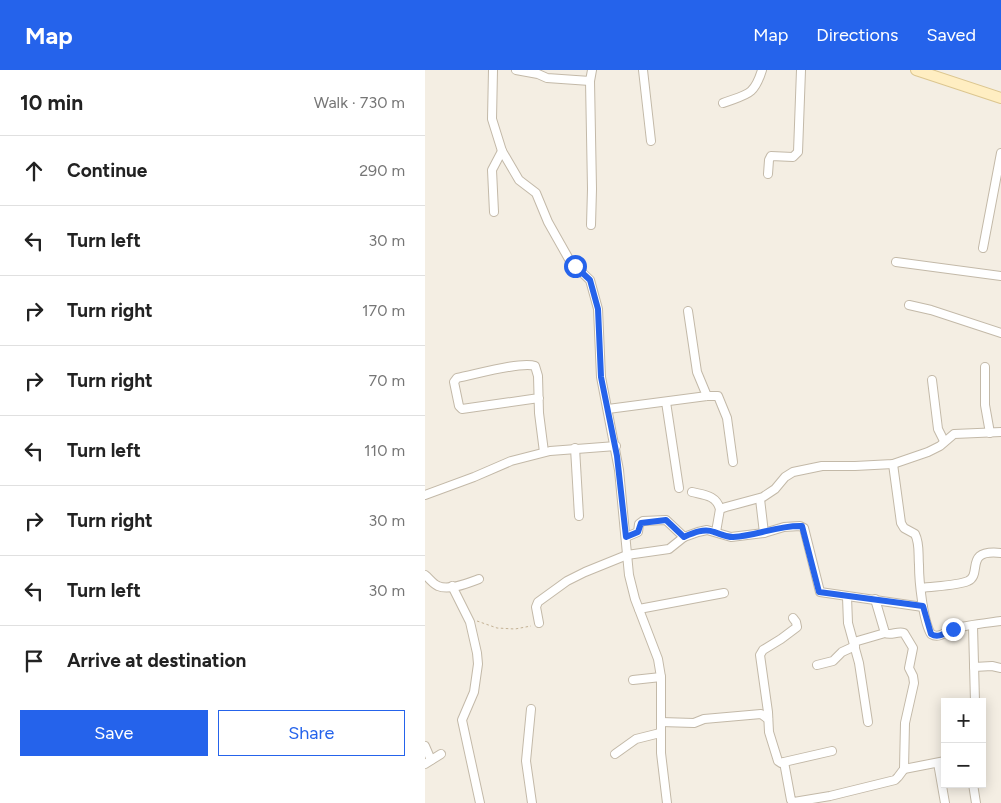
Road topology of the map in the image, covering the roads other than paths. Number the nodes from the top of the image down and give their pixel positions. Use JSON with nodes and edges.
{"nodes":[{"id":1,"x":493,"y":70,"type":"edge"},
{"id":2,"x":516,"y":70,"type":"edge"},
{"id":3,"x":592,"y":70,"type":"edge"},
{"id":4,"x":643,"y":70,"type":"edge"},
{"id":5,"x":761,"y":70,"type":"edge"},
{"id":6,"x":801,"y":70,"type":"edge"},
{"id":7,"x":916,"y":70,"type":"edge"},
{"id":8,"x":937,"y":74,"type":"edge"},
{"id":9,"x":589,"y":81,"type":"junction"},
{"id":10,"x":1001,"y":98,"type":"edge"},
{"id":11,"x":723,"y":104,"type":"dead end"},
{"id":12,"x":651,"y":140,"type":"dead end"},
{"id":13,"x":502,"y":151,"type":"junction"},
{"id":14,"x":1001,"y":153,"type":"edge"},
{"id":15,"x":768,"y":174,"type":"dead end"},
{"id":16,"x":494,"y":212,"type":"dead end"},
{"id":17,"x":591,"y":225,"type":"dead end"},
{"id":18,"x":983,"y":248,"type":"dead end"},
{"id":19,"x":896,"y":262,"type":"dead end"},
{"id":20,"x":1001,"y":276,"type":"edge"},
{"id":21,"x":909,"y":305,"type":"dead end"},
{"id":22,"x":688,"y":311,"type":"dead end"},
{"id":23,"x":1001,"y":333,"type":"edge"},
{"id":24,"x":985,"y":367,"type":"dead end"},
{"id":25,"x":932,"y":380,"type":"dead end"},
{"id":26,"x":707,"y":396,"type":"junction"},
{"id":27,"x":539,"y":398,"type":"junction"},
{"id":28,"x":666,"y":402,"type":"junction"},
{"id":29,"x":607,"y":409,"type":"junction"},
{"id":30,"x":1001,"y":432,"type":"edge"},
{"id":31,"x":990,"y":433,"type":"junction"},
{"id":32,"x":944,"y":441,"type":"junction"},
{"id":33,"x":615,"y":446,"type":"junction"},
{"id":34,"x":575,"y":448,"type":"junction"},
{"id":35,"x":544,"y":452,"type":"junction"},
{"id":36,"x":733,"y":462,"type":"dead end"},
{"id":37,"x":893,"y":464,"type":"junction"},
{"id":38,"x":425,"y":485,"type":"edge"},
{"id":39,"x":679,"y":488,"type":"dead end"},
{"id":40,"x":692,"y":492,"type":"dead end"},
{"id":41,"x":426,"y":494,"type":"edge"},
{"id":42,"x":760,"y":499,"type":"junction"},
{"id":43,"x":720,"y":509,"type":"junction"},
{"id":44,"x":579,"y":516,"type":"dead end"},
{"id":45,"x":716,"y":532,"type":"junction"},
{"id":46,"x":764,"y":533,"type":"junction"},
{"id":47,"x":626,"y":537,"type":"junction"},
{"id":48,"x":684,"y":537,"type":"junction"},
{"id":49,"x":1001,"y":554,"type":"edge"},
{"id":50,"x":627,"y":555,"type":"junction"},
{"id":51,"x":425,"y":575,"type":"edge"},
{"id":52,"x":479,"y":580,"type":"dead end"},
{"id":53,"x":452,"y":586,"type":"junction"},
{"id":54,"x":921,"y":588,"type":"junction"},
{"id":55,"x":724,"y":592,"type":"dead end"},
{"id":56,"x":847,"y":596,"type":"junction"},
{"id":57,"x":875,"y":600,"type":"junction"},
{"id":58,"x":923,"y":606,"type":"junction"},
{"id":59,"x":639,"y":609,"type":"junction"},
{"id":60,"x":793,"y":618,"type":"dead end"},
{"id":61,"x":1001,"y":621,"type":"edge"},
{"id":62,"x":539,"y":623,"type":"road end"},
{"id":63,"x":973,"y":626,"type":"junction"},
{"id":64,"x":885,"y":633,"type":"junction"},
{"id":65,"x":855,"y":644,"type":"junction"},
{"id":66,"x":817,"y":665,"type":"dead end"},
{"id":67,"x":974,"y":667,"type":"junction"},
{"id":68,"x":1001,"y":668,"type":"edge"},
{"id":69,"x":661,"y":678,"type":"junction"},
{"id":70,"x":633,"y":680,"type":"dead end"},
{"id":71,"x":975,"y":698,"type":"edge"},
{"id":72,"x":531,"y":709,"type":"dead end"},
{"id":73,"x":768,"y":718,"type":"junction"},
{"id":74,"x":661,"y":722,"type":"junction"},
{"id":75,"x":868,"y":722,"type":"dead end"},
{"id":76,"x":660,"y":733,"type":"junction"},
{"id":77,"x":425,"y":746,"type":"edge"},
{"id":78,"x":832,"y":751,"type":"dead end"},
{"id":79,"x":441,"y":754,"type":"dead end"},
{"id":80,"x":615,"y":754,"type":"dead end"},
{"id":81,"x":428,"y":762,"type":"edge"},
{"id":82,"x":784,"y":762,"type":"junction"},
{"id":83,"x":941,"y":762,"type":"edge"},
{"id":84,"x":904,"y":769,"type":"junction"},
{"id":85,"x":944,"y":788,"type":"edge"},
{"id":86,"x":974,"y":788,"type":"edge"},
{"id":87,"x":806,"y":802,"type":"edge"},
{"id":88,"x":479,"y":803,"type":"edge"},
{"id":89,"x":532,"y":803,"type":"edge"},
{"id":90,"x":667,"y":803,"type":"edge"},
{"id":91,"x":945,"y":803,"type":"edge"},
{"id":92,"x":976,"y":803,"type":"edge"}],
"edges":[{"from":1,"to":13,"type":"street"},
{"from":2,"to":9,"type":"street"},
{"from":3,"to":9,"type":"street"},
{"from":4,"to":12,"type":"street"},
{"from":5,"to":11,"type":"street"},
{"from":6,"to":15,"type":"street"},
{"from":7,"to":8,"type":"main road"},
{"from":8,"to":10,"type":"main road"},
{"from":9,"to":17,"type":"street"},
{"from":13,"to":16,"type":"street"},
{"from":13,"to":29,"type":"street"},
{"from":14,"to":18,"type":"street"},
{"from":19,"to":20,"type":"street"},
{"from":21,"to":23,"type":"street"},
{"from":22,"to":26,"type":"street"},
{"from":24,"to":31,"type":"street"},
{"from":25,"to":32,"type":"street"},
{"from":26,"to":28,"type":"street"},
{"from":26,"to":36,"type":"street"},
{"from":27,"to":27,"type":"street"},
{"from":27,"to":35,"type":"street"},
{"from":28,"to":29,"type":"street"},
{"from":28,"to":39,"type":"street"},
{"from":29,"to":33,"type":"street"},
{"from":30,"to":31,"type":"street"},
{"from":31,"to":32,"type":"street"},
{"from":32,"to":37,"type":"street"},
{"from":33,"to":34,"type":"street"},
{"from":33,"to":47,"type":"street"},
{"from":34,"to":35,"type":"street"},
{"from":34,"to":44,"type":"street"},
{"from":35,"to":41,"type":"street"},
{"from":37,"to":42,"type":"street"},
{"from":37,"to":54,"type":"street"},
{"from":38,"to":41,"type":"street"},
{"from":40,"to":43,"type":"street"},
{"from":42,"to":43,"type":"street"},
{"from":42,"to":46,"type":"street"},
{"from":43,"to":45,"type":"street"},
{"from":45,"to":46,"type":"street"},
{"from":45,"to":48,"type":"street"},
{"from":46,"to":56,"type":"street"},
{"from":47,"to":48,"type":"street"},
{"from":47,"to":50,"type":"street"},
{"from":48,"to":50,"type":"street"},
{"from":49,"to":54,"type":"street"},
{"from":50,"to":59,"type":"street"},
{"from":50,"to":62,"type":"street"},
{"from":51,"to":53,"type":"street"},
{"from":52,"to":53,"type":"street"},
{"from":53,"to":88,"type":"street"},
{"from":54,"to":58,"type":"street"},
{"from":55,"to":59,"type":"street"},
{"from":56,"to":57,"type":"street"},
{"from":56,"to":65,"type":"street"},
{"from":57,"to":58,"type":"street"},
{"from":57,"to":64,"type":"street"},
{"from":58,"to":63,"type":"street"},
{"from":59,"to":69,"type":"street"},
{"from":60,"to":73,"type":"street"},
{"from":61,"to":63,"type":"street"},
{"from":63,"to":67,"type":"street"},
{"from":64,"to":65,"type":"street"},
{"from":64,"to":84,"type":"street"},
{"from":65,"to":66,"type":"street"},
{"from":65,"to":75,"type":"street"},
{"from":67,"to":68,"type":"street"},
{"from":67,"to":71,"type":"street"},
{"from":69,"to":70,"type":"street"},
{"from":69,"to":74,"type":"street"},
{"from":72,"to":89,"type":"street"},
{"from":73,"to":74,"type":"street"},
{"from":73,"to":82,"type":"street"},
{"from":74,"to":76,"type":"street"},
{"from":76,"to":80,"type":"street"},
{"from":76,"to":90,"type":"street"},
{"from":77,"to":81,"type":"street"},
{"from":78,"to":82,"type":"street"},
{"from":79,"to":81,"type":"street"},
{"from":82,"to":87,"type":"street"},
{"from":83,"to":84,"type":"street"},
{"from":84,"to":87,"type":"street"},
{"from":85,"to":91,"type":"street"},
{"from":86,"to":92,"type":"street"}]}
